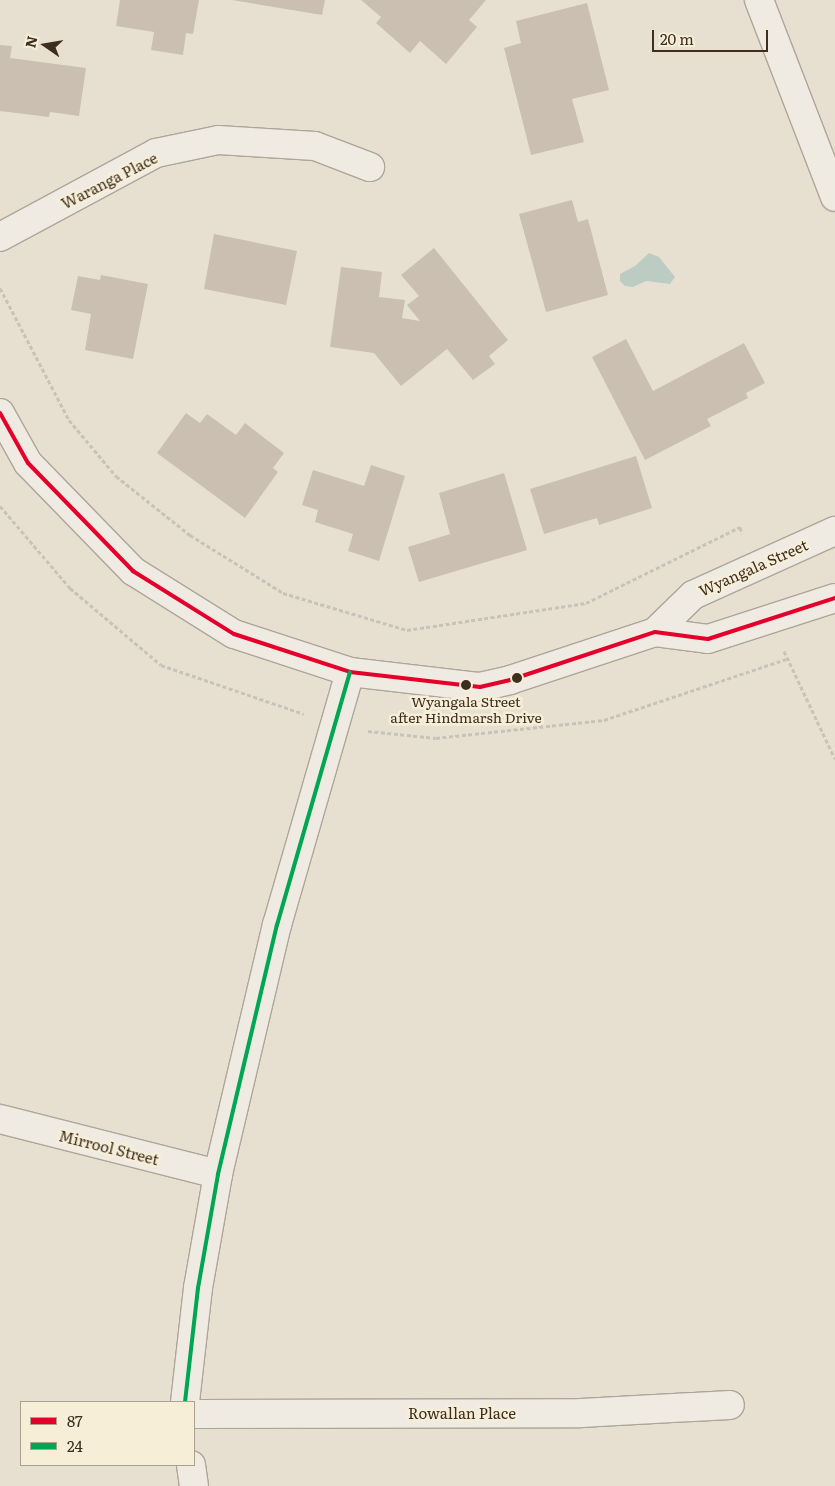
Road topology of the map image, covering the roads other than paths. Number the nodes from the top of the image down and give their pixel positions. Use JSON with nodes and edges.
{"nodes":[{"id":1,"x":759,"y":0,"type":"edge"},
{"id":2,"x":370,"y":168,"type":"dead end"},
{"id":3,"x":835,"y":197,"type":"edge"},
{"id":4,"x":0,"y":237,"type":"edge"},
{"id":5,"x":0,"y":413,"type":"edge"},
{"id":6,"x":835,"y":531,"type":"edge"},
{"id":7,"x":835,"y":598,"type":"edge"},
{"id":8,"x":655,"y":632,"type":"junction"},
{"id":9,"x":350,"y":672,"type":"junction"},
{"id":10,"x":0,"y":1119,"type":"edge"},
{"id":11,"x":218,"y":1174,"type":"junction"},
{"id":12,"x":185,"y":1401,"type":"edge"},
{"id":13,"x":730,"y":1405,"type":"dead end"},
{"id":14,"x":195,"y":1414,"type":"edge"},
{"id":15,"x":191,"y":1466,"type":"edge"},
{"id":16,"x":194,"y":1486,"type":"edge"}],
"edges":[{"from":1,"to":3,"type":"street"},
{"from":2,"to":4,"type":"street","name":"Waranga Place"},
{"from":5,"to":9,"type":"street","name":"Wyangala Street"},
{"from":6,"to":8,"type":"street","name":"Wyangala Street"},
{"from":7,"to":8,"type":"street","name":"Wyangala Street"},
{"from":8,"to":9,"type":"street","name":"Wyangala Street"},
{"from":9,"to":11,"type":"street"},
{"from":10,"to":11,"type":"street","name":"Mirrool Street"},
{"from":11,"to":12,"type":"street"},
{"from":13,"to":14,"type":"street","name":"Rowallan Place"},
{"from":15,"to":16,"type":"street"}]}
